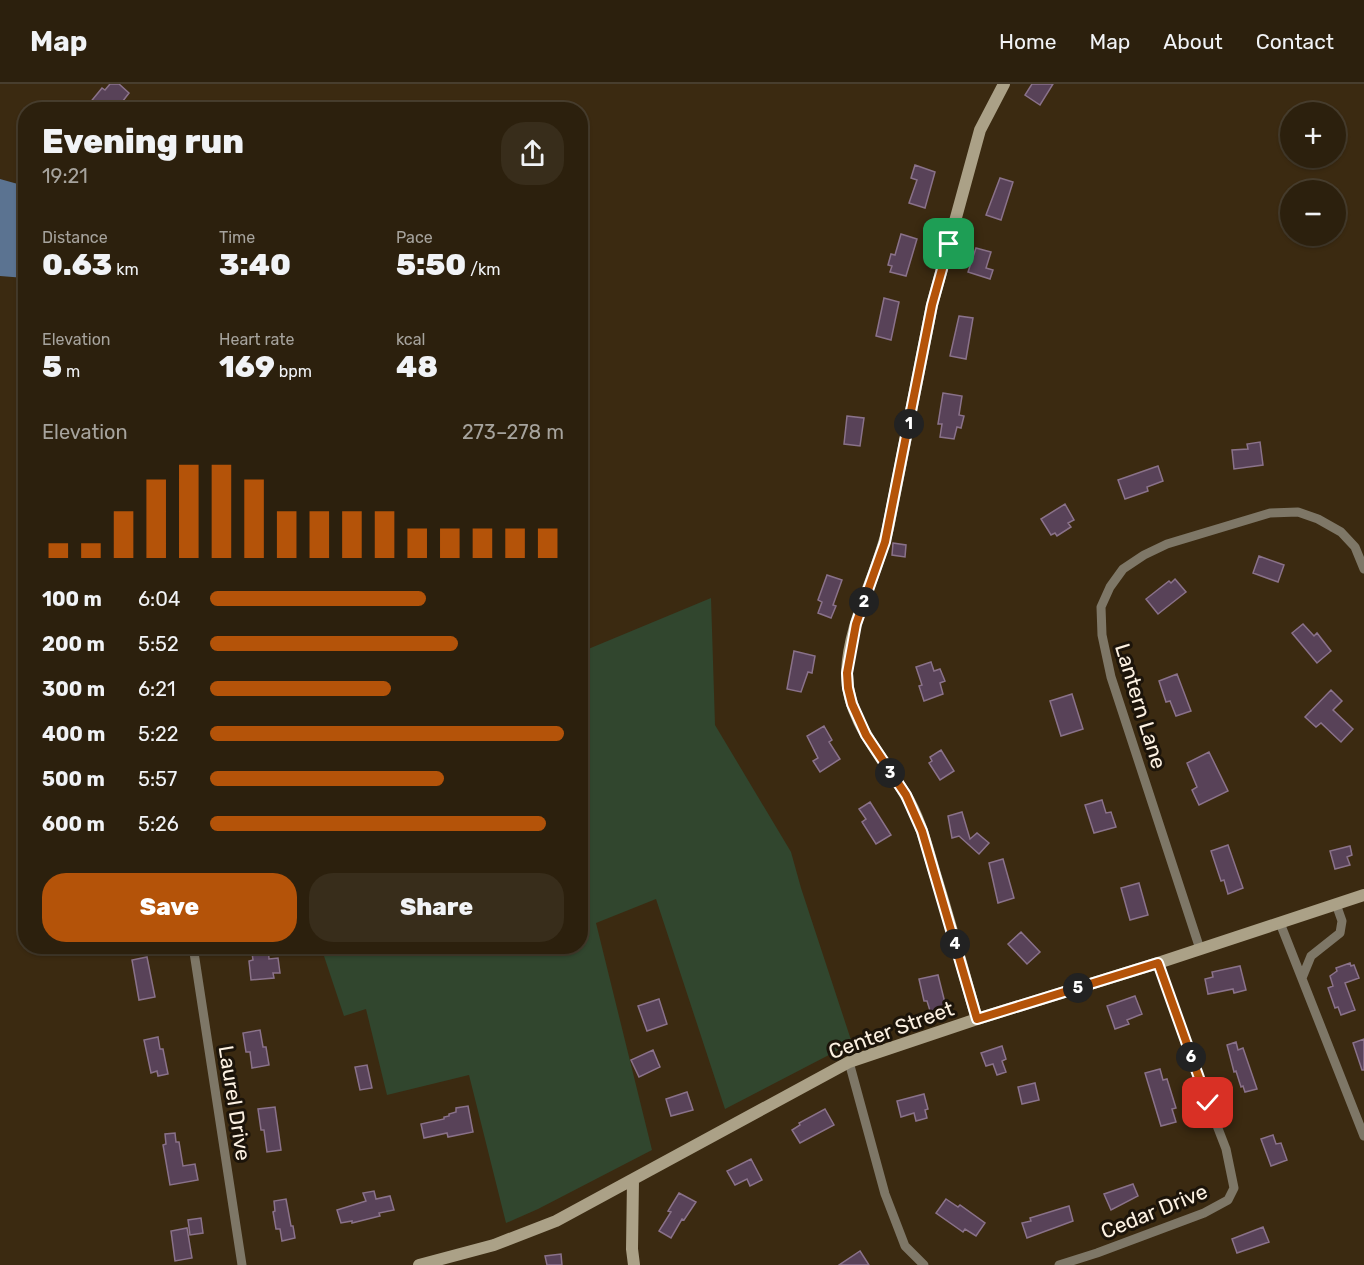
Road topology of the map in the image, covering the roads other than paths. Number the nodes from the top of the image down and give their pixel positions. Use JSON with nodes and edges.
{"nodes":[{"id":1,"x":1004,"y":84,"type":"edge"},
{"id":2,"x":1364,"y":569,"type":"edge"},
{"id":3,"x":1364,"y":895,"type":"edge"},
{"id":4,"x":1336,"y":904,"type":"junction"},
{"id":5,"x":1280,"y":923,"type":"junction"},
{"id":6,"x":1200,"y":949,"type":"junction"},
{"id":7,"x":194,"y":954,"type":"edge"},
{"id":8,"x":1158,"y":963,"type":"junction"},
{"id":9,"x":1302,"y":978,"type":"junction"},
{"id":10,"x":977,"y":1019,"type":"junction"},
{"id":11,"x":849,"y":1062,"type":"junction"},
{"id":12,"x":1364,"y":1136,"type":"edge"},
{"id":13,"x":633,"y":1180,"type":"junction"},
{"id":14,"x":242,"y":1265,"type":"edge"},
{"id":15,"x":419,"y":1265,"type":"edge"},
{"id":16,"x":634,"y":1265,"type":"edge"},
{"id":17,"x":924,"y":1265,"type":"edge"},
{"id":18,"x":1059,"y":1265,"type":"edge"}],
"edges":[{"from":1,"to":10,"type":"main road"},
{"from":2,"to":6,"type":"street","name":"Lantern Lane"},
{"from":3,"to":4,"type":"main road","name":"Center Street"},
{"from":4,"to":5,"type":"main road","name":"Center Street"},
{"from":4,"to":9,"type":"street"},
{"from":5,"to":6,"type":"main road","name":"Center Street"},
{"from":5,"to":9,"type":"street"},
{"from":6,"to":8,"type":"main road","name":"Center Street"},
{"from":7,"to":14,"type":"street","name":"Laurel Drive"},
{"from":8,"to":10,"type":"main road","name":"Center Street"},
{"from":8,"to":18,"type":"street","name":"Cedar Drive"},
{"from":9,"to":12,"type":"street"},
{"from":10,"to":11,"type":"main road","name":"Center Street"},
{"from":11,"to":13,"type":"main road","name":"Center Street"},
{"from":11,"to":17,"type":"street"},
{"from":13,"to":15,"type":"main road","name":"Center Street"},
{"from":13,"to":16,"type":"main road"}]}
